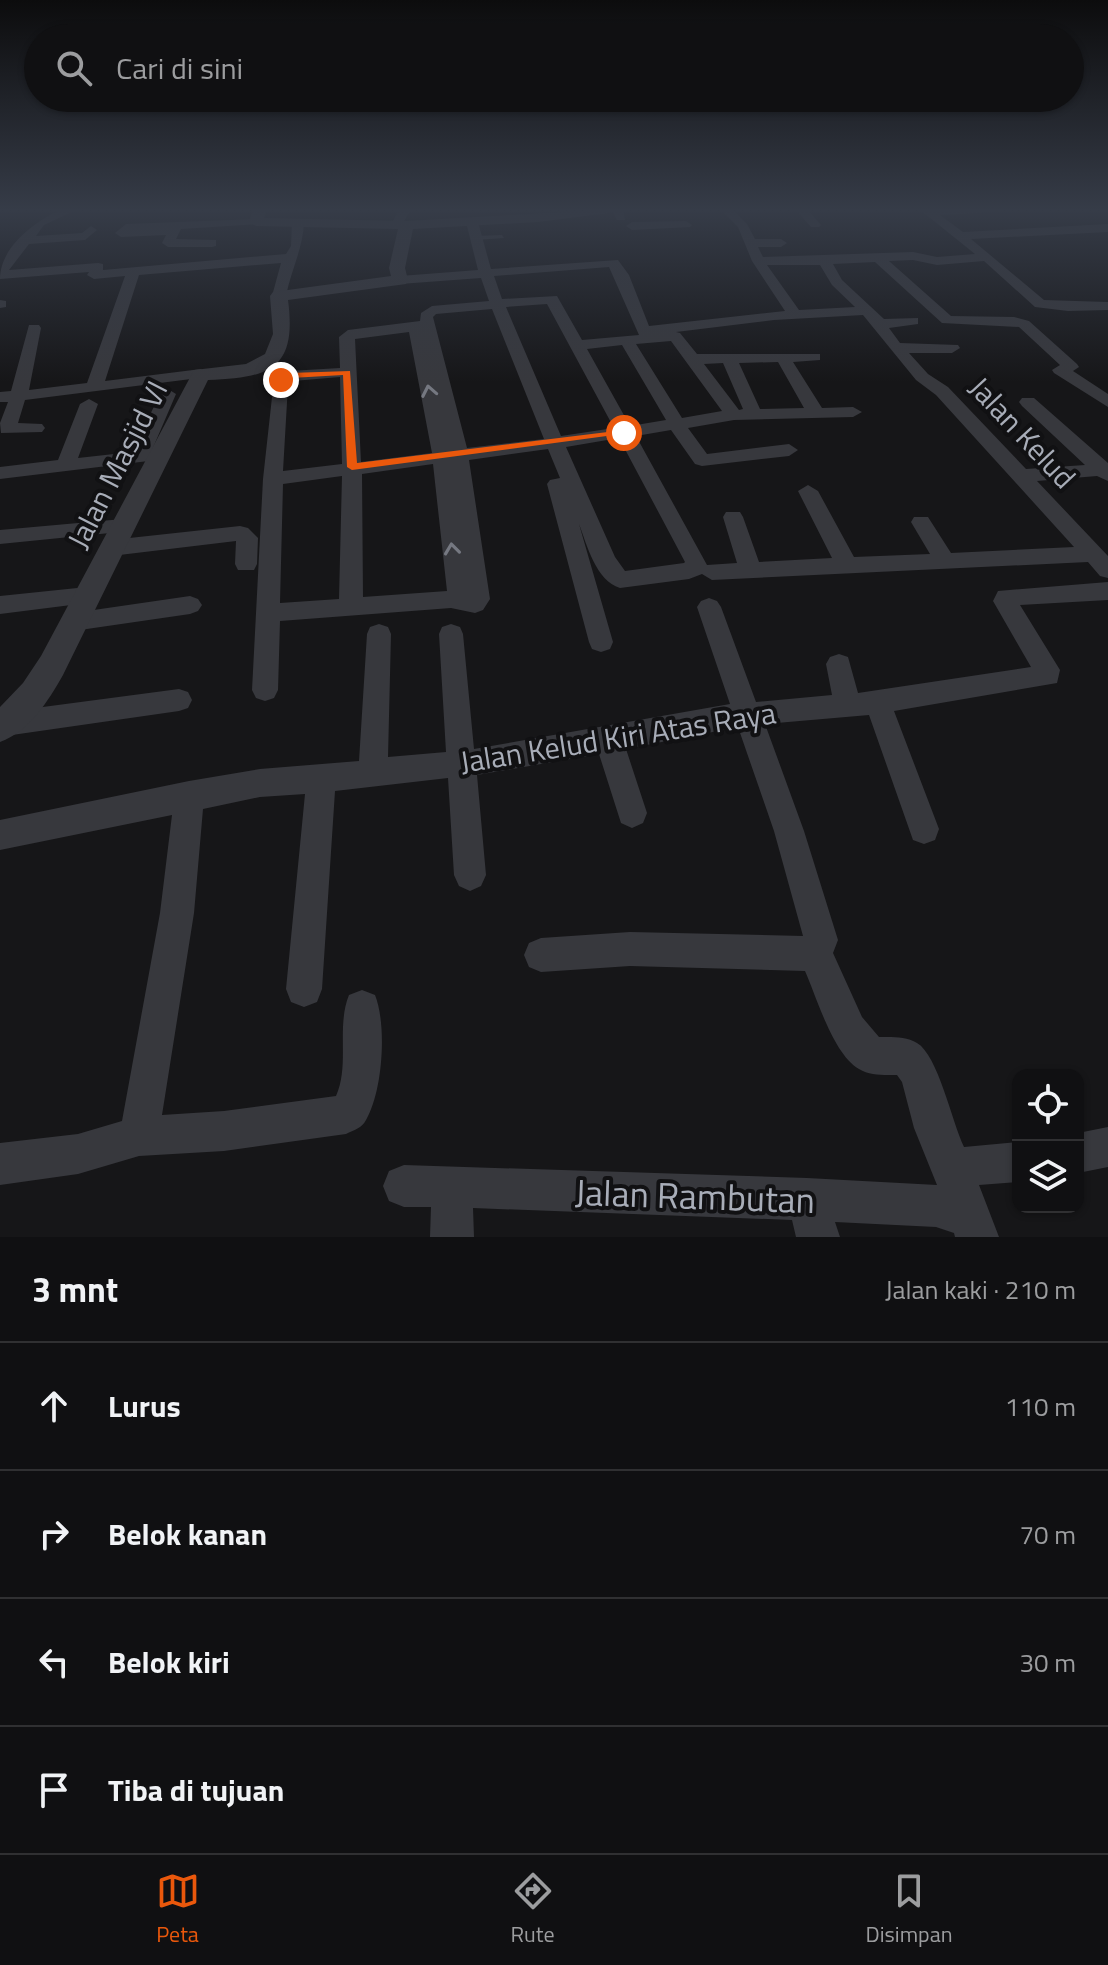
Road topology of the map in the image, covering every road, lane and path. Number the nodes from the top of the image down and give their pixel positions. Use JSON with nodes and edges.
{"nodes":[{"id":1,"x":220,"y":267,"type":"edge"},
{"id":2,"x":286,"y":267,"type":"edge"},
{"id":3,"x":397,"y":267,"type":"edge"},
{"id":4,"x":485,"y":267,"type":"edge"},
{"id":5,"x":566,"y":267,"type":"edge"},
{"id":6,"x":616,"y":267,"type":"edge"},
{"id":7,"x":762,"y":267,"type":"edge"},
{"id":8,"x":828,"y":267,"type":"edge"},
{"id":9,"x":887,"y":267,"type":"edge"},
{"id":10,"x":997,"y":267,"type":"edge"},
{"id":11,"x":487,"y":273,"type":"junction"},
{"id":12,"x":0,"y":274,"type":"edge"},
{"id":13,"x":937,"y":274,"type":"dead end"},
{"id":14,"x":896,"y":275,"type":"junction"},
{"id":15,"x":131,"y":278,"type":"junction"},
{"id":16,"x":400,"y":280,"type":"junction"},
{"id":17,"x":97,"y":290,"type":"dead end"},
{"id":18,"x":279,"y":296,"type":"junction"},
{"id":19,"x":497,"y":302,"type":"junction"},
{"id":20,"x":1108,"y":306,"type":"edge"},
{"id":21,"x":866,"y":311,"type":"junction"},
{"id":22,"x":795,"y":315,"type":"junction"},
{"id":23,"x":913,"y":321,"type":"dead end"},
{"id":24,"x":880,"y":324,"type":"junction"},
{"id":25,"x":422,"y":325,"type":"junction"},
{"id":26,"x":34,"y":328,"type":"dead end"},
{"id":27,"x":626,"y":340,"type":"junction"},
{"id":28,"x":575,"y":345,"type":"junction"},
{"id":29,"x":897,"y":348,"type":"junction"},
{"id":30,"x":952,"y":348,"type":"dead end"},
{"id":31,"x":814,"y":357,"type":"dead end"},
{"id":32,"x":783,"y":358,"type":"junction"},
{"id":33,"x":695,"y":359,"type":"junction"},
{"id":34,"x":729,"y":359,"type":"junction"},
{"id":35,"x":347,"y":372,"type":"junction"},
{"id":36,"x":201,"y":374,"type":"junction"},
{"id":37,"x":168,"y":394,"type":"dead end"},
{"id":38,"x":9,"y":396,"type":"edge"},
{"id":39,"x":91,"y":396,"type":"junction"},
{"id":40,"x":1028,"y":402,"type":"dead end"},
{"id":41,"x":1108,"y":402,"type":"edge"},
{"id":42,"x":815,"y":411,"type":"junction"},
{"id":43,"x":853,"y":412,"type":"dead end"},
{"id":44,"x":754,"y":414,"type":"junction"},
{"id":45,"x":734,"y":415,"type":"junction"},
{"id":46,"x":677,"y":424,"type":"junction"},
{"id":47,"x":36,"y":428,"type":"dead end"},
{"id":48,"x":624,"y":433,"type":"junction"},
{"id":49,"x":548,"y":444,"type":"junction"},
{"id":50,"x":789,"y":450,"type":"dead end"},
{"id":51,"x":149,"y":456,"type":"junction"},
{"id":52,"x":450,"y":456,"type":"junction"},
{"id":53,"x":65,"y":466,"type":"junction"},
{"id":54,"x":352,"y":467,"type":"junction"},
{"id":55,"x":1106,"y":471,"type":"edge"},
{"id":56,"x":0,"y":473,"type":"edge"},
{"id":57,"x":1020,"y":476,"type":"junction"},
{"id":58,"x":273,"y":479,"type":"junction"},
{"id":59,"x":808,"y":491,"type":"dead end"},
{"id":60,"x":733,"y":517,"type":"dead end"},
{"id":61,"x":921,"y":522,"type":"dead end"},
{"id":62,"x":0,"y":537,"type":"edge"},
{"id":63,"x":117,"y":537,"type":"junction"},
{"id":64,"x":946,"y":562,"type":"junction"},
{"id":65,"x":1100,"y":562,"type":"edge"},
{"id":66,"x":246,"y":564,"type":"dead end"},
{"id":67,"x":848,"y":567,"type":"junction"},
{"id":68,"x":751,"y":570,"type":"junction"},
{"id":69,"x":712,"y":572,"type":"dead end"},
{"id":70,"x":1108,"y":591,"type":"edge"},
{"id":71,"x":87,"y":596,"type":"junction"},
{"id":72,"x":0,"y":605,"type":"edge"},
{"id":73,"x":190,"y":605,"type":"dead end"},
{"id":74,"x":351,"y":606,"type":"junction"},
{"id":75,"x":709,"y":607,"type":"dead end"},
{"id":76,"x":267,"y":613,"type":"junction"},
{"id":77,"x":73,"y":622,"type":"junction"},
{"id":78,"x":379,"y":634,"type":"dead end"},
{"id":79,"x":451,"y":634,"type":"dead end"},
{"id":80,"x":601,"y":642,"type":"dead end"},
{"id":81,"x":839,"y":664,"type":"dead end"},
{"id":82,"x":265,"y":690,"type":"dead end"},
{"id":83,"x":179,"y":700,"type":"dead end"},
{"id":84,"x":878,"y":703,"type":"junction"},
{"id":85,"x":847,"y":705,"type":"junction"},
{"id":86,"x":750,"y":714,"type":"junction"},
{"id":87,"x":2,"y":725,"type":"edge"},
{"id":88,"x":609,"y":740,"type":"junction"},
{"id":89,"x":462,"y":764,"type":"junction"},
{"id":90,"x":373,"y":772,"type":"junction"},
{"id":91,"x":321,"y":780,"type":"junction"},
{"id":92,"x":189,"y":795,"type":"junction"},
{"id":93,"x":632,"y":813,"type":"dead end"},
{"id":94,"x":924,"y":829,"type":"dead end"},
{"id":95,"x":0,"y":835,"type":"edge"},
{"id":96,"x":470,"y":875,"type":"dead end"},
{"id":97,"x":815,"y":953,"type":"junction"},
{"id":98,"x":541,"y":955,"type":"dead end"},
{"id":99,"x":304,"y":989,"type":"dead end"},
{"id":100,"x":362,"y":1008,"type":"dead end"},
{"id":101,"x":139,"y":1136,"type":"junction"},
{"id":102,"x":1108,"y":1147,"type":"edge"},
{"id":103,"x":1084,"y":1152,"type":"edge"},
{"id":104,"x":1012,"y":1162,"type":"edge"},
{"id":105,"x":0,"y":1164,"type":"edge"},
{"id":106,"x":967,"y":1210,"type":"edge"},
{"id":107,"x":813,"y":1218,"type":"edge"},
{"id":108,"x":452,"y":1237,"type":"edge"}],
"edges":[{"from":1,"to":15,"type":"street"},
{"from":2,"to":18,"type":"street","name":"Jalan Masjid VI"},
{"from":3,"to":16,"type":"street"},
{"from":4,"to":11,"type":"street"},
{"from":5,"to":11,"type":"street"},
{"from":6,"to":22,"type":"street"},
{"from":7,"to":22,"type":"street"},
{"from":8,"to":21,"type":"street","name":"Jalan Kelud"},
{"from":9,"to":14,"type":"street"},
{"from":10,"to":20,"type":"street"},
{"from":11,"to":16,"type":"street"},
{"from":11,"to":19,"type":"street"},
{"from":12,"to":15,"type":"street"},
{"from":13,"to":14,"type":"street"},
{"from":14,"to":41,"type":"street"},
{"from":15,"to":17,"type":"street"},
{"from":15,"to":39,"type":"street"},
{"from":16,"to":18,"type":"street"},
{"from":18,"to":36,"type":"street","name":"Jalan Masjid VI"},
{"from":19,"to":25,"type":"street"},
{"from":19,"to":28,"type":"street"},
{"from":19,"to":49,"type":"street"},
{"from":21,"to":22,"type":"street"},
{"from":21,"to":24,"type":"street","name":"Jalan Kelud"},
{"from":23,"to":24,"type":"street"},
{"from":24,"to":29,"type":"street","name":"Jalan Kelud"},
{"from":25,"to":35,"type":"street"},
{"from":25,"to":52,"type":"street"},
{"from":26,"to":38,"type":"street"},
{"from":27,"to":28,"type":"street"},
{"from":27,"to":33,"type":"street"},
{"from":27,"to":46,"type":"street"},
{"from":28,"to":48,"type":"street"},
{"from":29,"to":30,"type":"street"},
{"from":29,"to":57,"type":"street","name":"Jalan Kelud"},
{"from":31,"to":32,"type":"street"},
{"from":32,"to":34,"type":"street"},
{"from":32,"to":42,"type":"street"},
{"from":33,"to":34,"type":"street"},
{"from":33,"to":45,"type":"street"},
{"from":34,"to":44,"type":"street"},
{"from":35,"to":54,"type":"street"},
{"from":35,"to":58,"type":"street"},
{"from":36,"to":39,"type":"street"},
{"from":36,"to":51,"type":"street","name":"Jalan Masjid VI"},
{"from":37,"to":51,"type":"street"},
{"from":38,"to":39,"type":"street"},
{"from":38,"to":47,"type":"street"},
{"from":39,"to":53,"type":"street"},
{"from":40,"to":55,"type":"street"},
{"from":42,"to":43,"type":"street"},
{"from":42,"to":44,"type":"street"},
{"from":44,"to":45,"type":"street"},
{"from":45,"to":46,"type":"street"},
{"from":46,"to":48,"type":"street"},
{"from":46,"to":50,"type":"street"},
{"from":48,"to":49,"type":"street"},
{"from":48,"to":49,"type":"street"},
{"from":49,"to":52,"type":"street"},
{"from":49,"to":80,"type":"street"},
{"from":51,"to":53,"type":"street"},
{"from":51,"to":63,"type":"street","name":"Jalan Masjid VI"},
{"from":52,"to":54,"type":"street"},
{"from":52,"to":74,"type":"street"},
{"from":53,"to":56,"type":"street"},
{"from":54,"to":58,"type":"street"},
{"from":54,"to":74,"type":"street"},
{"from":55,"to":57,"type":"street"},
{"from":57,"to":65,"type":"street","name":"Jalan Kelud"},
{"from":58,"to":76,"type":"street"},
{"from":59,"to":67,"type":"street"},
{"from":60,"to":68,"type":"street"},
{"from":61,"to":64,"type":"street"},
{"from":62,"to":63,"type":"street"},
{"from":63,"to":66,"type":"street"},
{"from":63,"to":71,"type":"street","name":"Jalan Masjid VI"},
{"from":64,"to":65,"type":"street"},
{"from":64,"to":67,"type":"street"},
{"from":67,"to":68,"type":"street"},
{"from":68,"to":69,"type":"street"},
{"from":70,"to":84,"type":"street","name":"Jalan Kelud Kiri Atas Raya"},
{"from":71,"to":72,"type":"street"},
{"from":71,"to":77,"type":"street","name":"Jalan Masjid VI"},
{"from":73,"to":77,"type":"street"},
{"from":74,"to":76,"type":"street"},
{"from":75,"to":86,"type":"street"},
{"from":76,"to":82,"type":"street"},
{"from":77,"to":87,"type":"street","name":"Jalan Masjid VI"},
{"from":78,"to":90,"type":"street"},
{"from":79,"to":89,"type":"street"},
{"from":81,"to":85,"type":"street"},
{"from":83,"to":87,"type":"street"},
{"from":84,"to":85,"type":"street","name":"Jalan Kelud Kiri Atas Raya"},
{"from":84,"to":94,"type":"street"},
{"from":85,"to":86,"type":"street","name":"Jalan Kelud Kiri Atas Raya"},
{"from":86,"to":88,"type":"street","name":"Jalan Kelud Kiri Atas Raya"},
{"from":86,"to":97,"type":"street"},
{"from":88,"to":89,"type":"street","name":"Jalan Kelud Kiri Atas Raya"},
{"from":88,"to":93,"type":"street"},
{"from":89,"to":90,"type":"street","name":"Jalan Kelud Kiri Atas Raya"},
{"from":89,"to":96,"type":"street"},
{"from":90,"to":91,"type":"street","name":"Jalan Kelud Kiri Atas Raya"},
{"from":91,"to":92,"type":"street","name":"Jalan Kelud Kiri Atas Raya"},
{"from":91,"to":99,"type":"street"},
{"from":92,"to":95,"type":"street","name":"Jalan Kelud Kiri Atas Raya"},
{"from":92,"to":101,"type":"street"},
{"from":97,"to":98,"type":"street"},
{"from":97,"to":106,"type":"street"},
{"from":100,"to":101,"type":"street"},
{"from":101,"to":105,"type":"street"},
{"from":102,"to":103,"type":"street"},
{"from":104,"to":106,"type":"street"},
{"from":106,"to":107,"type":"street","name":"Jalan Rambutan"},
{"from":107,"to":108,"type":"street","name":"Jalan Rambutan"}]}
